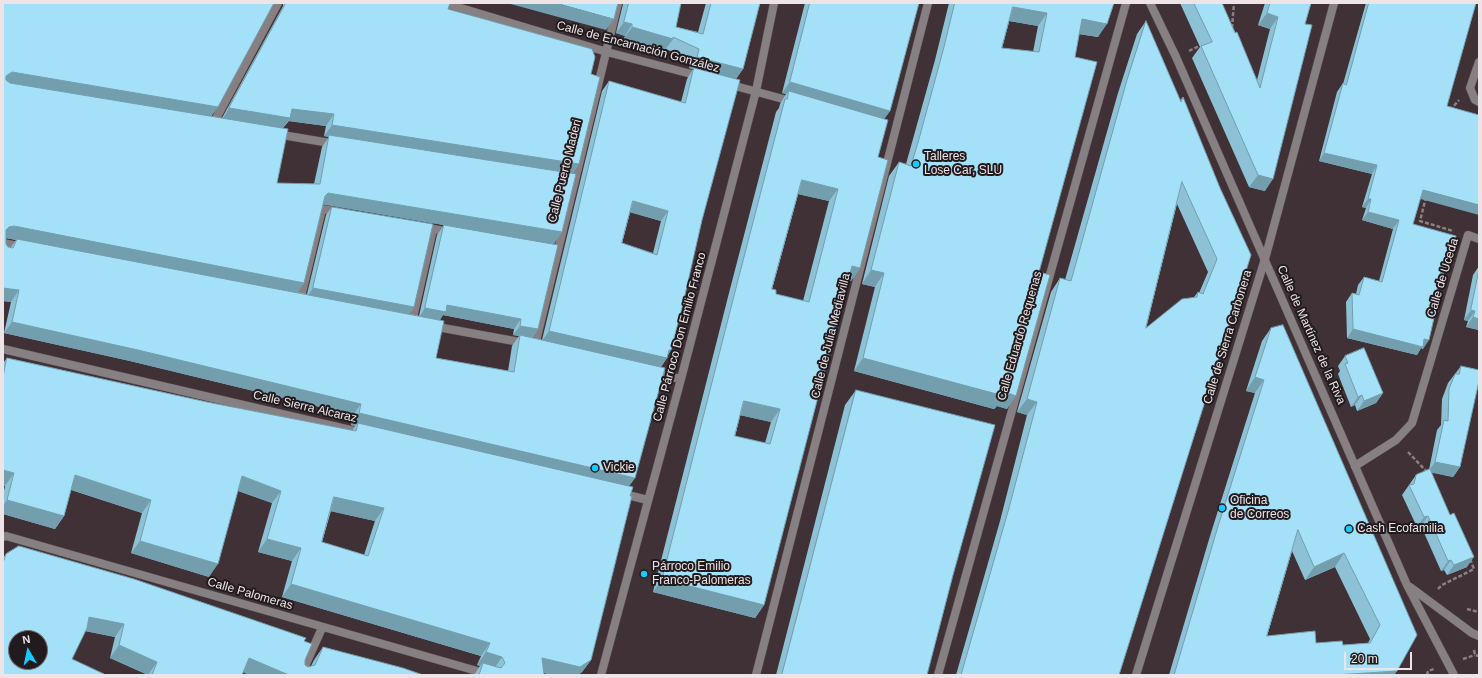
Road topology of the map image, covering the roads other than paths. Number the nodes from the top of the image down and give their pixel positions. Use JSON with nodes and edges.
{"nodes":[{"id":1,"x":278,"y":3,"type":"edge"},
{"id":2,"x":444,"y":3,"type":"edge"},
{"id":3,"x":618,"y":3,"type":"edge"},
{"id":4,"x":774,"y":3,"type":"edge"},
{"id":5,"x":928,"y":3,"type":"edge"},
{"id":6,"x":1126,"y":3,"type":"edge"},
{"id":7,"x":1150,"y":3,"type":"edge"},
{"id":8,"x":1334,"y":3,"type":"edge"},
{"id":9,"x":606,"y":52,"type":"junction"},
{"id":10,"x":1479,"y":62,"type":"edge"},
{"id":11,"x":706,"y":78,"type":"edge"},
{"id":12,"x":721,"y":82,"type":"edge"},
{"id":13,"x":756,"y":91,"type":"junction"},
{"id":14,"x":1479,"y":102,"type":"edge"},
{"id":15,"x":804,"y":105,"type":"edge"},
{"id":16,"x":213,"y":124,"type":"edge"},
{"id":17,"x":268,"y":133,"type":"edge"},
{"id":18,"x":347,"y":145,"type":"edge"},
{"id":19,"x":344,"y":213,"type":"edge"},
{"id":20,"x":411,"y":225,"type":"edge"},
{"id":21,"x":433,"y":229,"type":"junction"},
{"id":22,"x":456,"y":233,"type":"edge"},
{"id":23,"x":1479,"y":239,"type":"edge"},
{"id":24,"x":4,"y":243,"type":"edge"},
{"id":25,"x":28,"y":248,"type":"edge"},
{"id":26,"x":3,"y":254,"type":"edge"},
{"id":27,"x":1265,"y":259,"type":"junction"},
{"id":28,"x":300,"y":301,"type":"edge"},
{"id":29,"x":3,"y":349,"type":"edge"},
{"id":30,"x":642,"y":370,"type":"edge"},
{"id":31,"x":681,"y":380,"type":"junction"},
{"id":32,"x":365,"y":434,"type":"edge"},
{"id":33,"x":1355,"y":466,"type":"junction"},
{"id":34,"x":611,"y":492,"type":"edge"},
{"id":35,"x":648,"y":500,"type":"junction"},
{"id":36,"x":3,"y":537,"type":"edge"},
{"id":37,"x":1407,"y":585,"type":"junction"},
{"id":38,"x":322,"y":628,"type":"junction"},
{"id":39,"x":1479,"y":636,"type":"edge"},
{"id":40,"x":301,"y":675,"type":"edge"},
{"id":41,"x":491,"y":675,"type":"edge"},
{"id":42,"x":600,"y":675,"type":"edge"},
{"id":43,"x":756,"y":675,"type":"edge"},
{"id":44,"x":938,"y":675,"type":"edge"},
{"id":45,"x":1136,"y":675,"type":"edge"},
{"id":46,"x":1454,"y":675,"type":"edge"}],
"edges":[{"from":1,"to":16,"type":"street"},
{"from":2,"to":9,"type":"street","name":"Calle de Encarnación González"},
{"from":3,"to":9,"type":"street","name":"Calle Puerto Maderi"},
{"from":4,"to":13,"type":"street","name":"Calle Párroco Don Emilio Franco"},
{"from":5,"to":43,"type":"street","name":"Calle de Julia Mediavilla"},
{"from":6,"to":44,"type":"street","name":"Calle Eduardo Requenas"},
{"from":7,"to":27,"type":"street","name":"Calle de Martínez de la Riva"},
{"from":8,"to":27,"type":"street","name":"Calle de Sierra Carbonera"},
{"from":9,"to":11,"type":"street","name":"Calle de Encarnación González"},
{"from":9,"to":21,"type":"street","name":"Calle Puerto Maderi"},
{"from":10,"to":14,"type":"street"},
{"from":12,"to":13,"type":"street","name":"Calle de Encarnación González"},
{"from":13,"to":15,"type":"street","name":"Calle de Encarnación González"},
{"from":13,"to":31,"type":"street","name":"Calle Párroco Don Emilio Franco"},
{"from":17,"to":18,"type":"street"},
{"from":19,"to":28,"type":"street"},
{"from":20,"to":21,"type":"street"},
{"from":21,"to":22,"type":"street"},
{"from":23,"to":33,"type":"street","name":"Calle de Uceda"},
{"from":24,"to":25,"type":"street"},
{"from":24,"to":26,"type":"street"},
{"from":27,"to":33,"type":"street","name":"Calle de Martínez de la Riva"},
{"from":27,"to":45,"type":"street","name":"Calle de Sierra Carbonera"},
{"from":29,"to":32,"type":"street","name":"Calle Sierra Alcaraz"},
{"from":30,"to":31,"type":"street"},
{"from":31,"to":35,"type":"street","name":"Calle Párroco Don Emilio Franco"},
{"from":33,"to":37,"type":"street","name":"Calle de Martínez de la Riva"},
{"from":34,"to":35,"type":"street"},
{"from":35,"to":42,"type":"street","name":"Calle Párroco Don Emilio Franco"},
{"from":36,"to":38,"type":"street","name":"Calle Palomeras"},
{"from":37,"to":39,"type":"street"},
{"from":37,"to":46,"type":"street","name":"Calle de Martínez de la Riva"},
{"from":38,"to":40,"type":"street"},
{"from":38,"to":41,"type":"street","name":"Calle Palomeras"}]}
